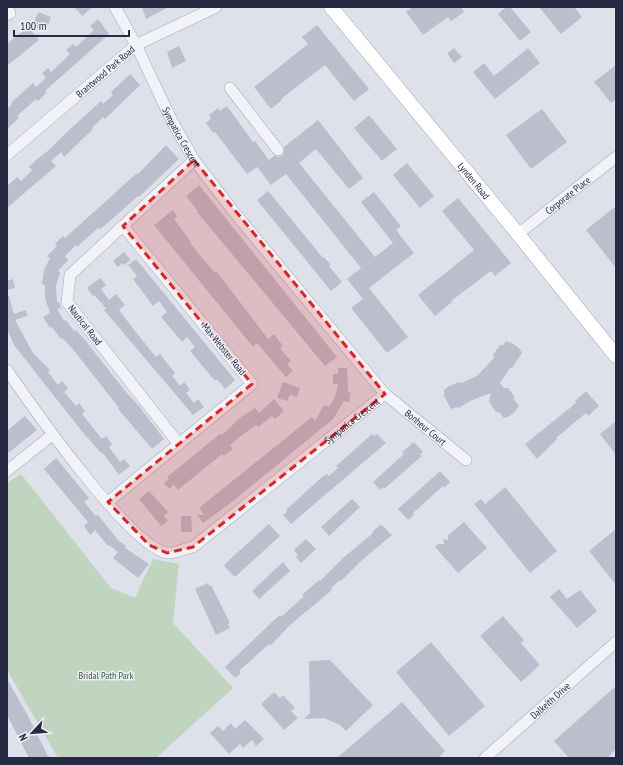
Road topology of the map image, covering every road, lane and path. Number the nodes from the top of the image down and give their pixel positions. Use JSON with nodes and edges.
{"nodes":[{"id":1,"x":115,"y":7,"type":"edge"},
{"id":2,"x":216,"y":7,"type":"edge"},
{"id":3,"x":331,"y":7,"type":"edge"},
{"id":4,"x":7,"y":9,"type":"edge"},
{"id":5,"x":7,"y":15,"type":"edge"},
{"id":6,"x":136,"y":45,"type":"junction"},
{"id":7,"x":230,"y":88,"type":"dead end"},
{"id":8,"x":278,"y":150,"type":"dead end"},
{"id":9,"x":7,"y":155,"type":"edge"},
{"id":10,"x":616,"y":157,"type":"edge"},
{"id":11,"x":194,"y":160,"type":"junction"},
{"id":12,"x":123,"y":226,"type":"junction"},
{"id":13,"x":518,"y":234,"type":"junction"},
{"id":14,"x":616,"y":356,"type":"edge"},
{"id":15,"x":7,"y":370,"type":"edge"},
{"id":16,"x":385,"y":394,"type":"junction"},
{"id":17,"x":52,"y":435,"type":"junction"},
{"id":18,"x":179,"y":444,"type":"junction"},
{"id":19,"x":466,"y":460,"type":"dead end"},
{"id":20,"x":7,"y":471,"type":"edge"},
{"id":21,"x":108,"y":502,"type":"junction"},
{"id":22,"x":616,"y":642,"type":"edge"},
{"id":23,"x":485,"y":758,"type":"edge"}],
"edges":[{"from":1,"to":6,"type":"street","name":"Sympatica Crescent"},
{"from":2,"to":6,"type":"street","name":"Brantwood Park Road"},
{"from":3,"to":13,"type":"main road","name":"Lynden Road"},
{"from":4,"to":5,"type":"street"},
{"from":6,"to":9,"type":"street","name":"Brantwood Park Road"},
{"from":6,"to":11,"type":"street","name":"Sympatica Crescent"},
{"from":7,"to":8,"type":"street"},
{"from":10,"to":13,"type":"street","name":"Corporate Place"},
{"from":11,"to":12,"type":"street","name":"Nautical Road"},
{"from":11,"to":16,"type":"street","name":"Sympatica Crescent"},
{"from":12,"to":18,"type":"street","name":"Nautical Road"},
{"from":12,"to":18,"type":"street","name":"Max Webster Road"},
{"from":13,"to":14,"type":"main road","name":"Lynden Road"},
{"from":15,"to":17,"type":"street","name":"Sympatica Crescent"},
{"from":16,"to":19,"type":"street","name":"Bonheur Court"},
{"from":16,"to":21,"type":"street","name":"Sympatica Crescent"},
{"from":17,"to":20,"type":"street"},
{"from":17,"to":21,"type":"street","name":"Sympatica Crescent"},
{"from":18,"to":21,"type":"street","name":"Max Webster Road"},
{"from":22,"to":23,"type":"street","name":"Dalkeith Drive"}]}
